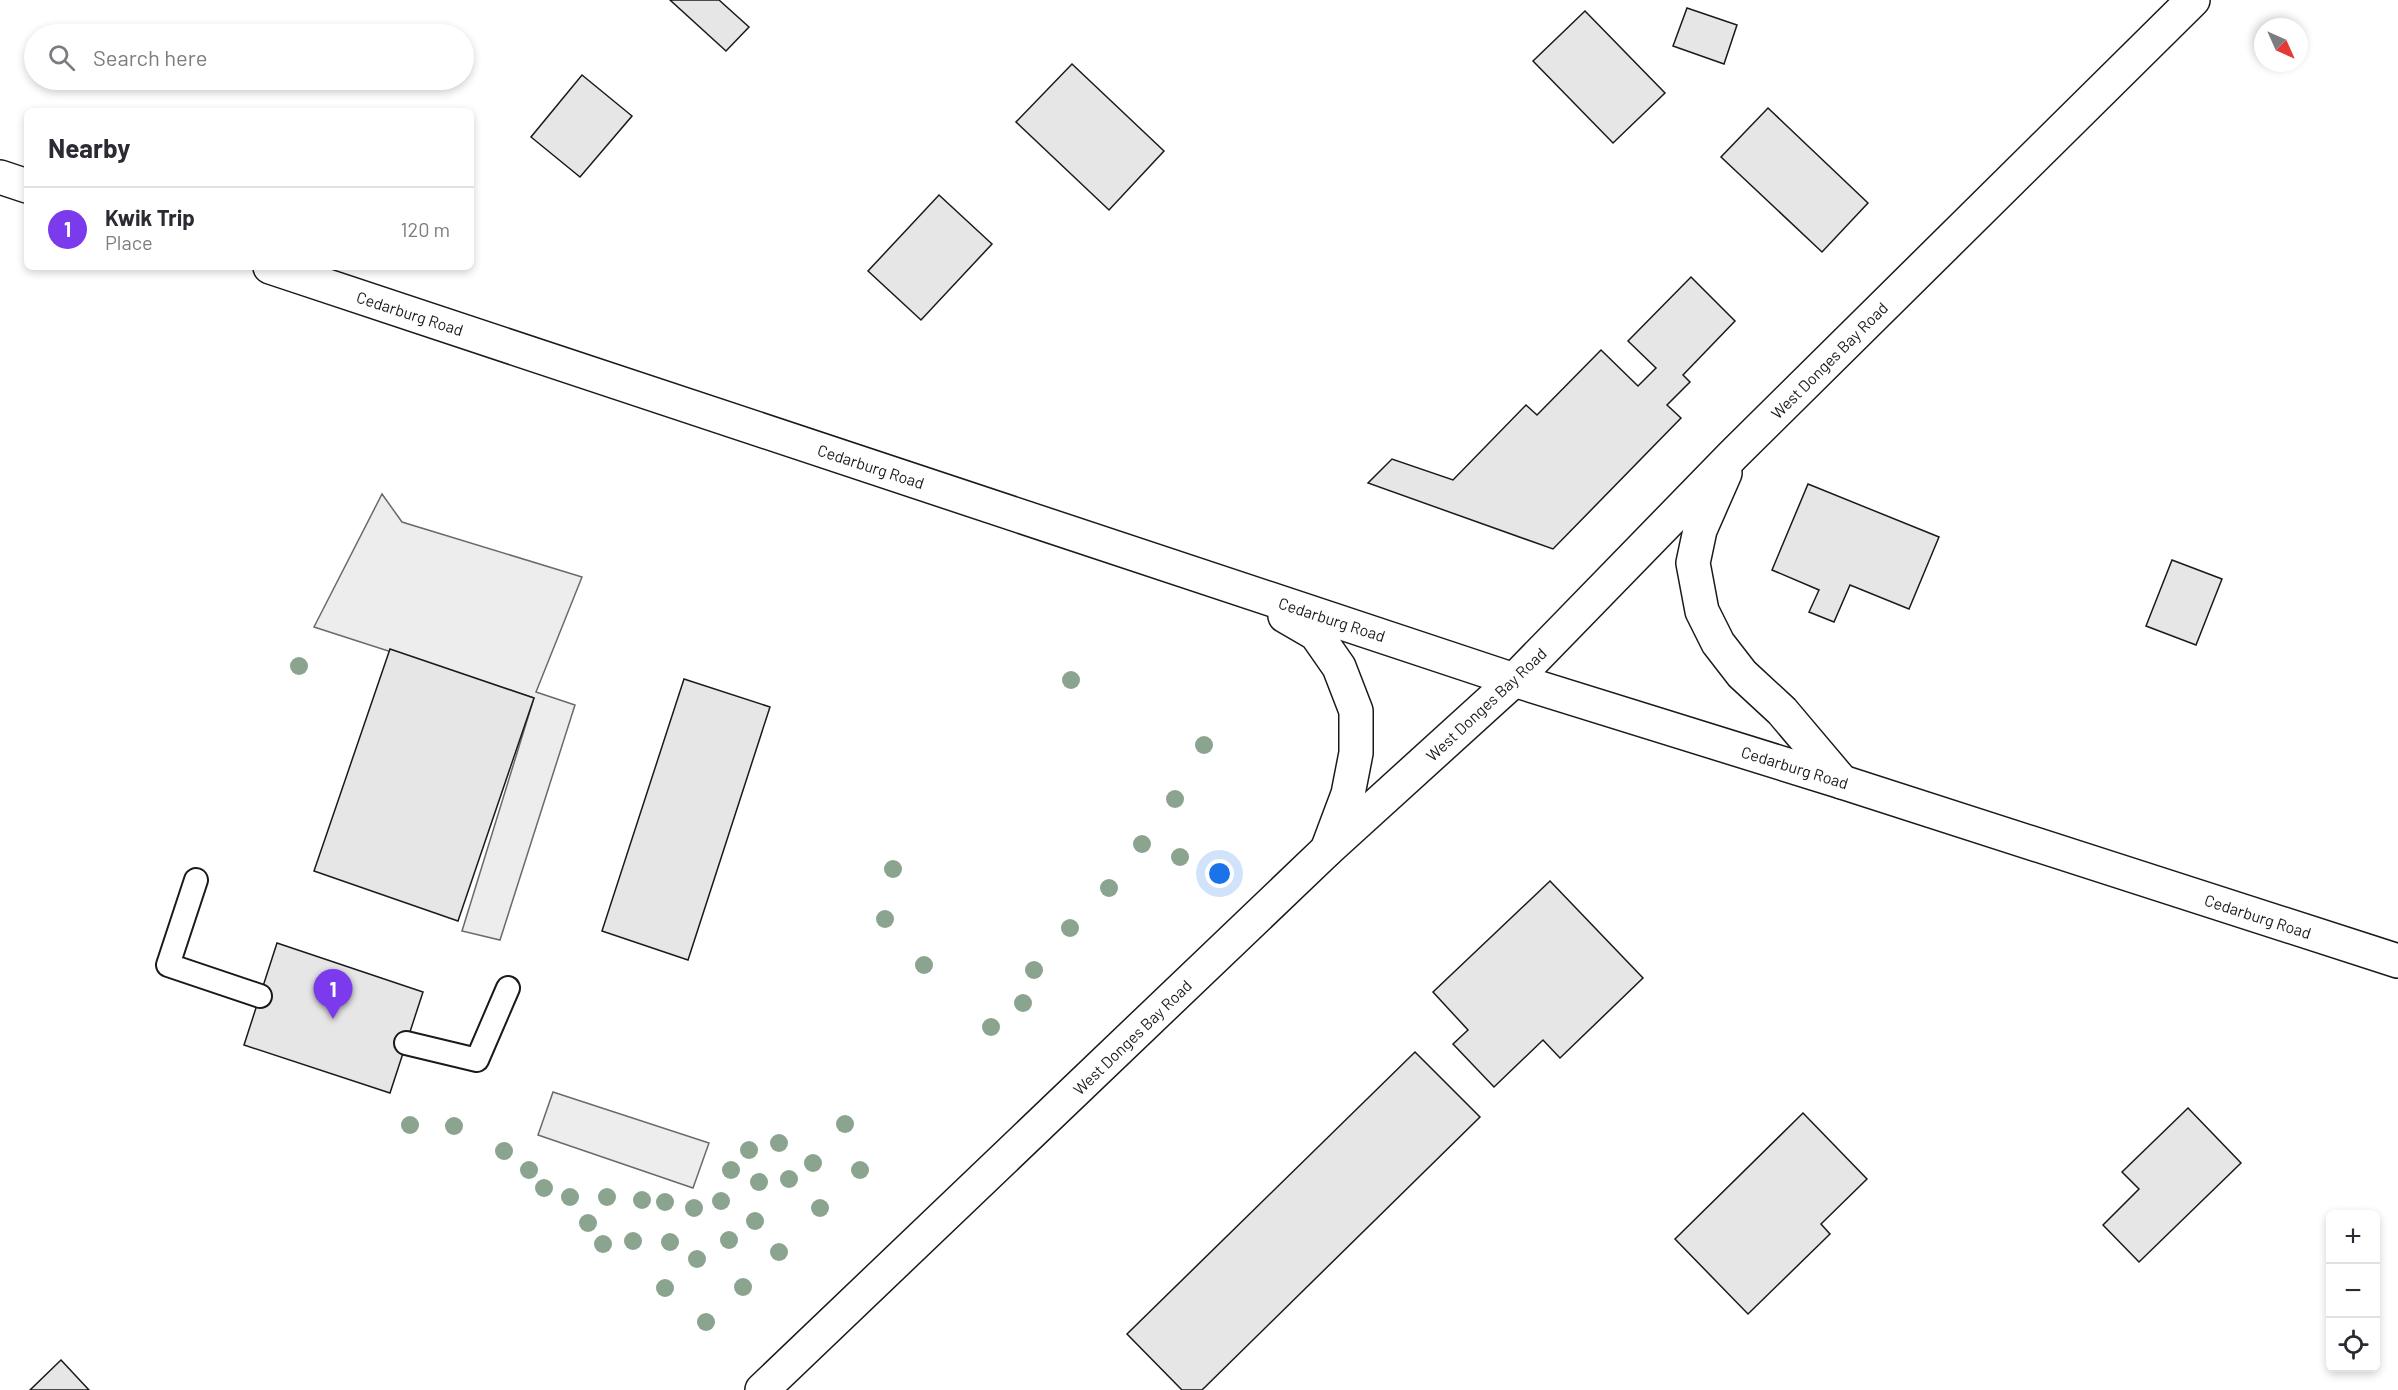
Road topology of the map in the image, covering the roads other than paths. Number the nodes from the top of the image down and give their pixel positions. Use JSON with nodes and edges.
{"nodes":[{"id":1,"x":2193,"y":0,"type":"edge"},
{"id":2,"x":0,"y":177,"type":"edge"},
{"id":3,"x":24,"y":185,"type":"edge"},
{"id":4,"x":279,"y":270,"type":"edge"},
{"id":5,"x":1733,"y":455,"type":"junction"},
{"id":6,"x":1234,"y":586,"type":"junction"},
{"id":7,"x":1514,"y":680,"type":"junction"},
{"id":8,"x":1842,"y":782,"type":"junction"},
{"id":9,"x":1327,"y":850,"type":"junction"},
{"id":10,"x":196,"y":879,"type":"dead end"},
{"id":11,"x":2398,"y":961,"type":"edge"},
{"id":12,"x":508,"y":988,"type":"dead end"},
{"id":13,"x":261,"y":996,"type":"dead end"},
{"id":14,"x":406,"y":1043,"type":"dead end"},
{"id":15,"x":762,"y":1390,"type":"edge"}],
"edges":[{"from":1,"to":5,"type":"main road","name":"West Donges Bay Road"},
{"from":2,"to":3,"type":"main road"},
{"from":4,"to":6,"type":"main road","name":"Cedarburg Road"},
{"from":5,"to":7,"type":"main road","name":"West Donges Bay Road"},
{"from":5,"to":8,"type":"main road"},
{"from":6,"to":7,"type":"main road","name":"Cedarburg Road"},
{"from":6,"to":9,"type":"main road"},
{"from":7,"to":8,"type":"main road","name":"Cedarburg Road"},
{"from":7,"to":9,"type":"main road","name":"West Donges Bay Road"},
{"from":8,"to":11,"type":"main road","name":"Cedarburg Road"},
{"from":9,"to":15,"type":"main road","name":"West Donges Bay Road"},
{"from":10,"to":13,"type":"lane"},
{"from":12,"to":14,"type":"lane"}]}
